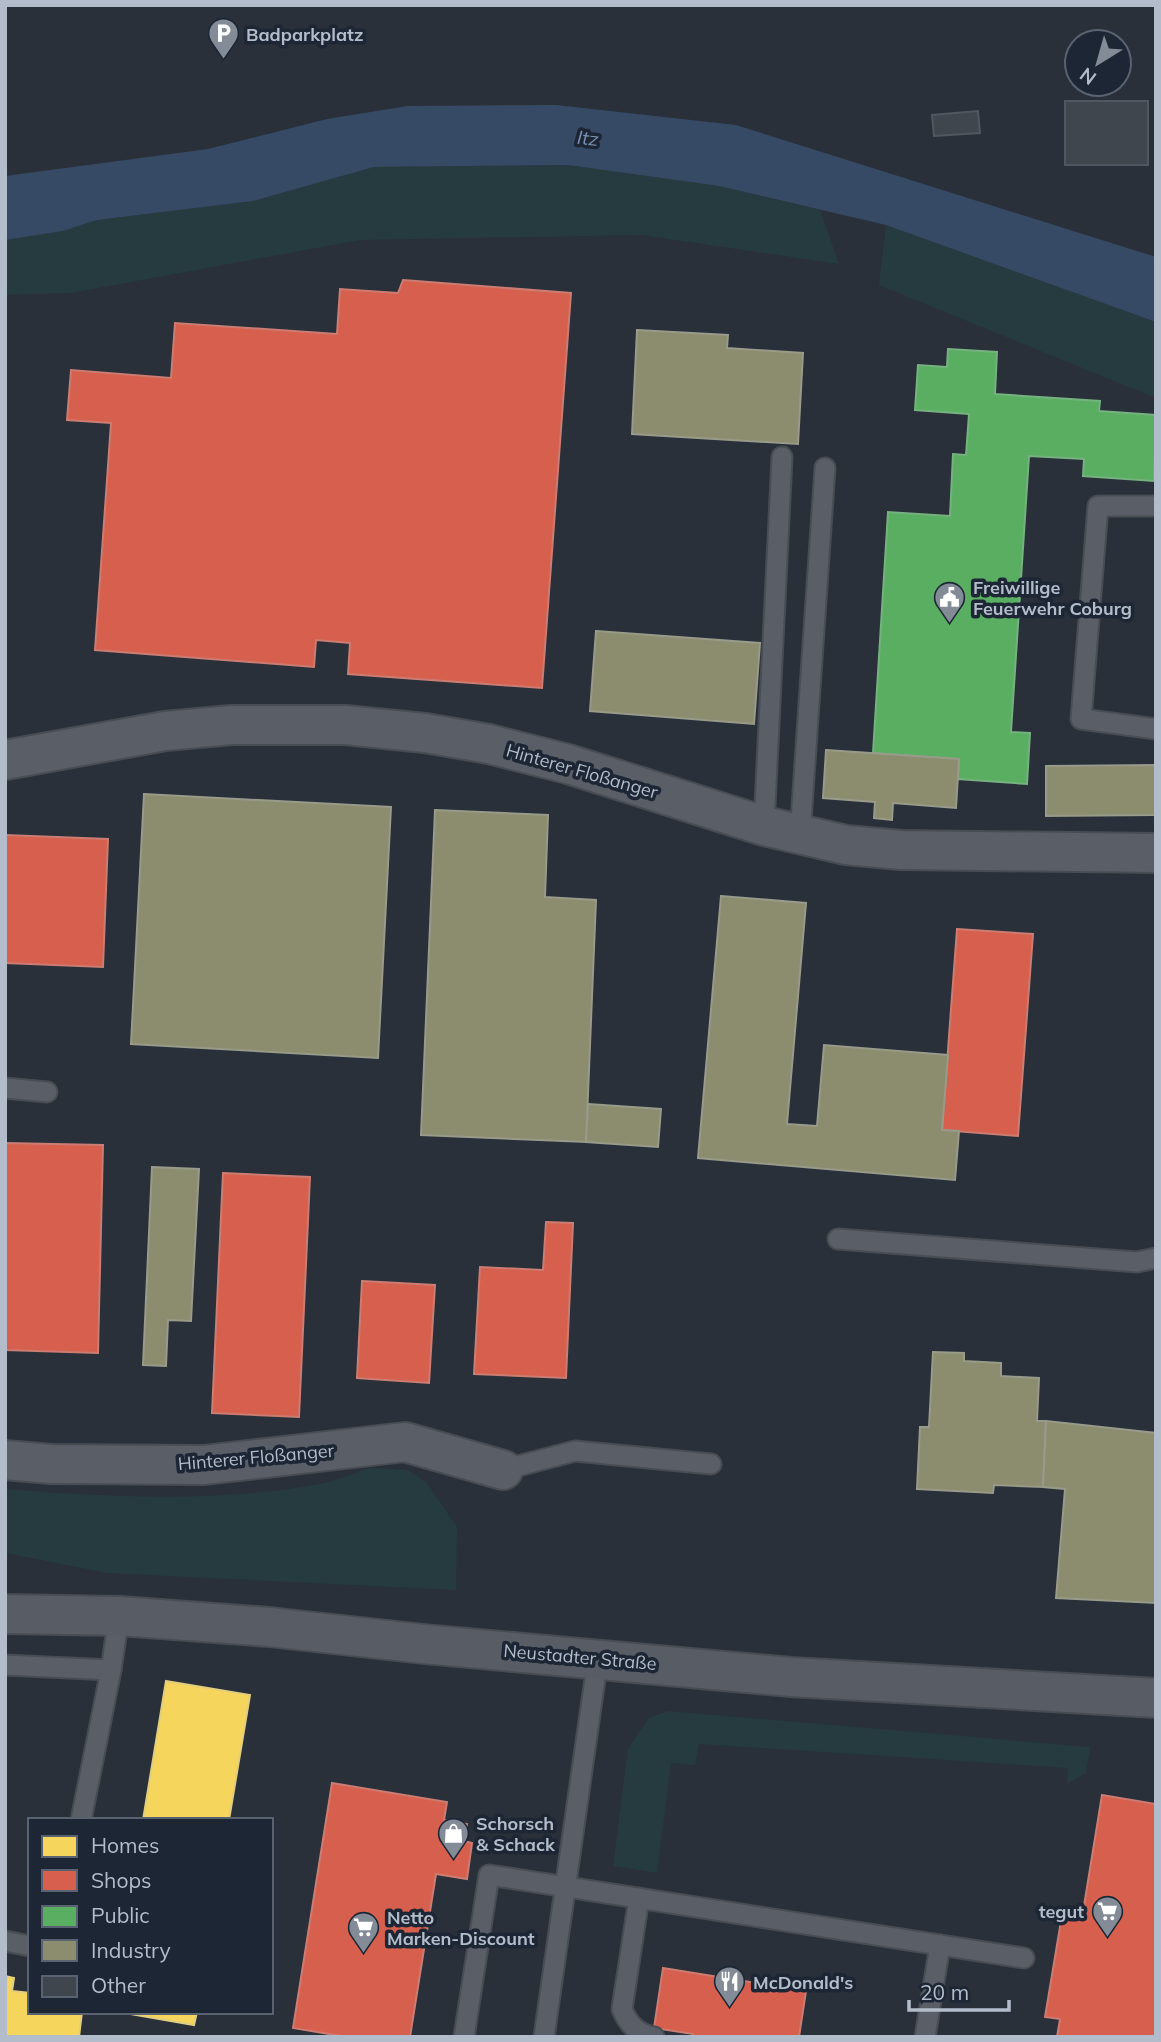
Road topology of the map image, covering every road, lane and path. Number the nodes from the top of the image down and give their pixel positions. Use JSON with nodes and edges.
{"nodes":[{"id":1,"x":782,"y":457,"type":"dead end"},
{"id":2,"x":825,"y":468,"type":"dead end"},
{"id":3,"x":1156,"y":506,"type":"edge"},
{"id":4,"x":1156,"y":730,"type":"edge"},
{"id":5,"x":5,"y":760,"type":"edge"},
{"id":6,"x":764,"y":826,"type":"junction"},
{"id":7,"x":800,"y":836,"type":"junction"},
{"id":8,"x":1156,"y":853,"type":"edge"},
{"id":9,"x":5,"y":1088,"type":"edge"},
{"id":10,"x":47,"y":1092,"type":"dead end"},
{"id":11,"x":838,"y":1239,"type":"dead end"},
{"id":12,"x":1156,"y":1258,"type":"edge"},
{"id":13,"x":5,"y":1460,"type":"edge"},
{"id":14,"x":711,"y":1464,"type":"dead end"},
{"id":15,"x":503,"y":1470,"type":"joint"},
{"id":16,"x":5,"y":1614,"type":"edge"},
{"id":17,"x":119,"y":1616,"type":"junction"},
{"id":18,"x":598,"y":1658,"type":"junction"},
{"id":19,"x":5,"y":1665,"type":"edge"},
{"id":20,"x":111,"y":1670,"type":"junction"},
{"id":21,"x":1156,"y":1698,"type":"edge"},
{"id":22,"x":81,"y":1818,"type":"edge"},
{"id":23,"x":565,"y":1887,"type":"junction"},
{"id":24,"x":639,"y":1899,"type":"junction"},
{"id":25,"x":5,"y":1941,"type":"edge"},
{"id":26,"x":940,"y":1945,"type":"junction"},
{"id":27,"x":28,"y":1946,"type":"edge"},
{"id":28,"x":1024,"y":1958,"type":"dead end"},
{"id":29,"x":464,"y":2037,"type":"edge"},
{"id":30,"x":544,"y":2037,"type":"edge"},
{"id":31,"x":654,"y":2037,"type":"edge"},
{"id":32,"x":925,"y":2037,"type":"edge"}],
"edges":[{"from":1,"to":6,"type":"lane"},
{"from":2,"to":7,"type":"lane"},
{"from":3,"to":4,"type":"lane"},
{"from":5,"to":6,"type":"street","name":"Hinterer Floßanger"},
{"from":6,"to":7,"type":"street","name":"Hinterer Floßanger"},
{"from":7,"to":8,"type":"street","name":"Hinterer Floßanger"},
{"from":9,"to":10,"type":"lane"},
{"from":11,"to":12,"type":"lane"},
{"from":13,"to":15,"type":"street","name":"Hinterer Floßanger"},
{"from":14,"to":15,"type":"lane"},
{"from":16,"to":17,"type":"street","name":"Neustadter Straße"},
{"from":17,"to":18,"type":"street","name":"Neustadter Straße"},
{"from":17,"to":20,"type":"lane"},
{"from":18,"to":21,"type":"street","name":"Neustadter Straße"},
{"from":18,"to":23,"type":"lane"},
{"from":19,"to":20,"type":"lane"},
{"from":20,"to":22,"type":"lane"},
{"from":23,"to":24,"type":"lane"},
{"from":23,"to":29,"type":"lane"},
{"from":23,"to":30,"type":"lane"},
{"from":24,"to":26,"type":"lane"},
{"from":24,"to":31,"type":"lane"},
{"from":25,"to":27,"type":"lane"},
{"from":26,"to":28,"type":"lane"},
{"from":26,"to":32,"type":"lane"}]}
